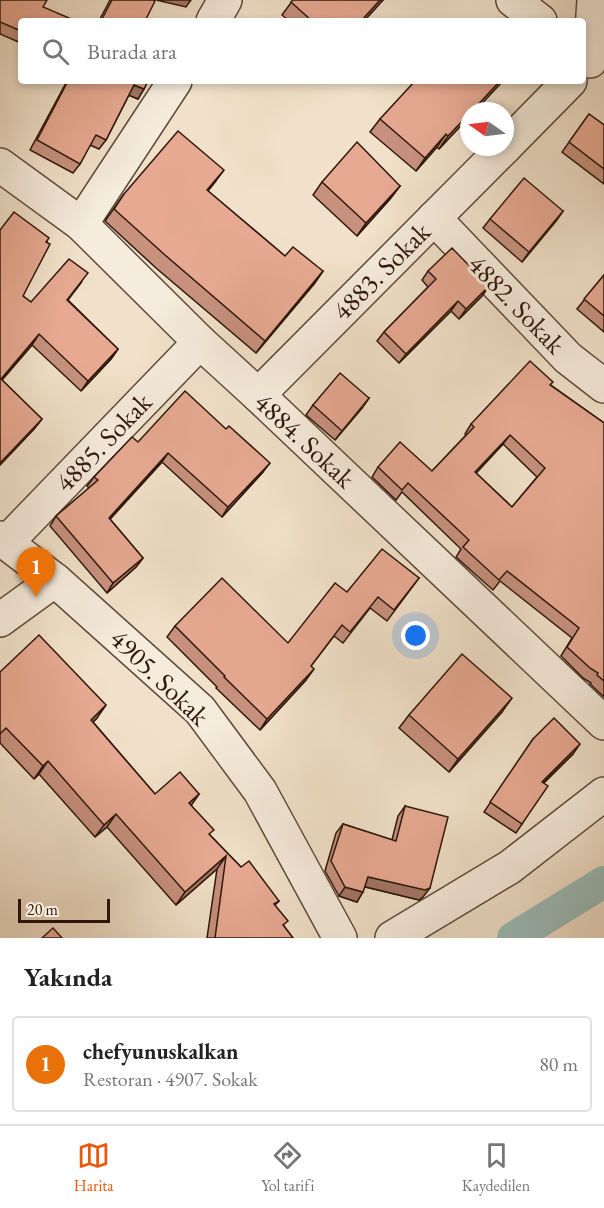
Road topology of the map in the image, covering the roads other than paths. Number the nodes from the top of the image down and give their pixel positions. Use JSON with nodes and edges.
{"nodes":[{"id":1,"x":225,"y":0,"type":"edge"},
{"id":2,"x":513,"y":0,"type":"edge"},
{"id":3,"x":594,"y":0,"type":"edge"},
{"id":4,"x":215,"y":18,"type":"edge"},
{"id":5,"x":536,"y":18,"type":"edge"},
{"id":6,"x":589,"y":65,"type":"edge"},
{"id":7,"x":173,"y":84,"type":"edge"},
{"id":8,"x":570,"y":84,"type":"edge"},
{"id":9,"x":514,"y":138,"type":"edge"},
{"id":10,"x":496,"y":156,"type":"edge"},
{"id":11,"x":0,"y":165,"type":"edge"},
{"id":12,"x":434,"y":218,"type":"junction"},
{"id":13,"x":81,"y":224,"type":"junction"},
{"id":14,"x":200,"y":342,"type":"junction"},
{"id":15,"x":604,"y":386,"type":"edge"},
{"id":16,"x":258,"y":395,"type":"junction"},
{"id":17,"x":3,"y":540,"type":"edge"},
{"id":18,"x":54,"y":580,"type":"junction"},
{"id":19,"x":0,"y":620,"type":"edge"},
{"id":20,"x":604,"y":723,"type":"edge"},
{"id":21,"x":604,"y":794,"type":"edge"},
{"id":22,"x":340,"y":938,"type":"edge"},
{"id":23,"x":392,"y":938,"type":"edge"}],
"edges":[{"from":1,"to":4,"type":"street"},
{"from":2,"to":5,"type":"street"},
{"from":3,"to":6,"type":"street"},
{"from":7,"to":13,"type":"street"},
{"from":8,"to":9,"type":"street","name":"4883. Sokak"},
{"from":10,"to":12,"type":"street","name":"4883. Sokak"},
{"from":11,"to":13,"type":"street","name":"4884. Sokak"},
{"from":12,"to":15,"type":"street","name":"4882. Sokak"},
{"from":12,"to":16,"type":"street","name":"4883. Sokak"},
{"from":13,"to":14,"type":"street","name":"4884. Sokak"},
{"from":14,"to":16,"type":"street","name":"4884. Sokak"},
{"from":14,"to":17,"type":"street","name":"4885. Sokak"},
{"from":16,"to":20,"type":"street","name":"4884. Sokak"},
{"from":17,"to":18,"type":"street","name":"4905. Sokak"},
{"from":18,"to":19,"type":"street"},
{"from":18,"to":22,"type":"street","name":"4905. Sokak"},
{"from":21,"to":23,"type":"street"}]}
